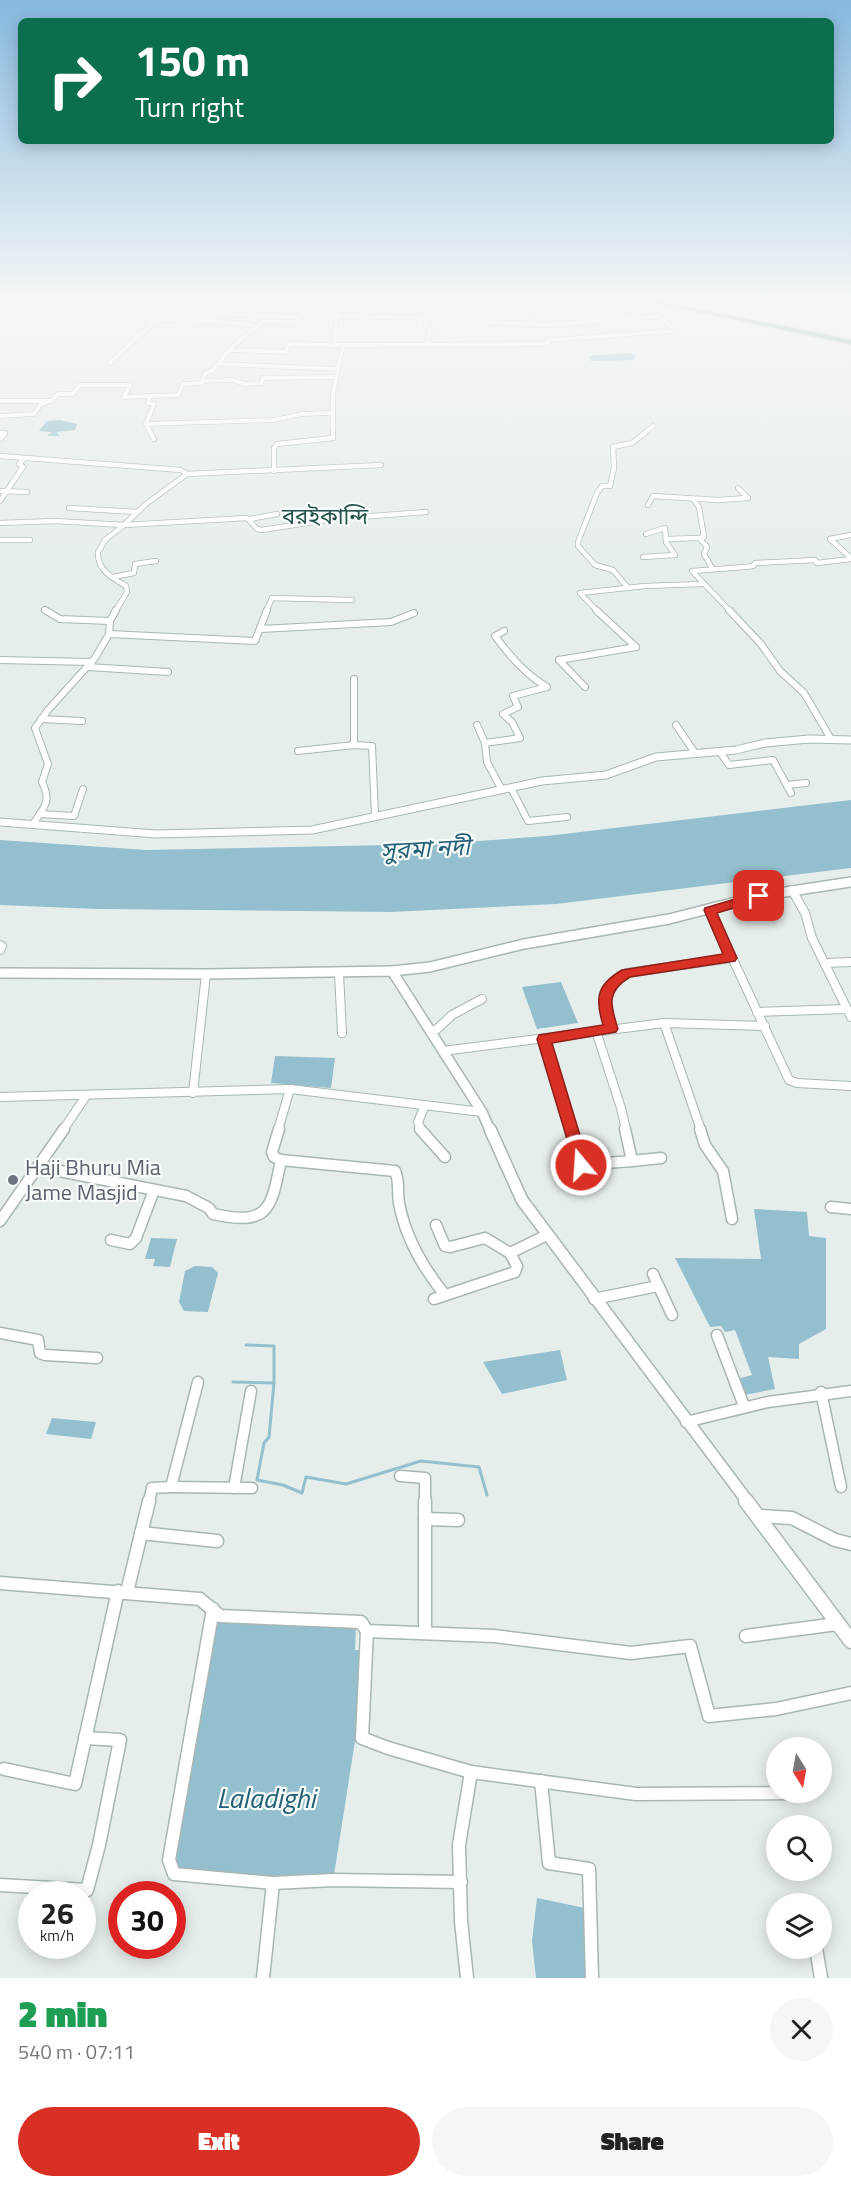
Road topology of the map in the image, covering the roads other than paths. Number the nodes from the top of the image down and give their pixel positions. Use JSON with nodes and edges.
{"nodes":[{"id":1,"x":78,"y":387,"type":"edge"},
{"id":2,"x":129,"y":387,"type":"edge"},
{"id":3,"x":181,"y":387,"type":"edge"},
{"id":4,"x":335,"y":387,"type":"edge"},
{"id":5,"x":150,"y":396,"type":"junction"},
{"id":6,"x":0,"y":401,"type":"edge"},
{"id":7,"x":51,"y":401,"type":"junction"},
{"id":8,"x":332,"y":413,"type":"junction"},
{"id":9,"x":0,"y":418,"type":"edge"},
{"id":10,"x":146,"y":424,"type":"junction"},
{"id":11,"x":653,"y":426,"type":"dead end"},
{"id":12,"x":0,"y":433,"type":"edge"},
{"id":13,"x":0,"y":439,"type":"edge"},
{"id":14,"x":154,"y":440,"type":"dead end"},
{"id":15,"x":0,"y":456,"type":"edge"},
{"id":16,"x":24,"y":459,"type":"junction"},
{"id":17,"x":381,"y":465,"type":"dead end"},
{"id":18,"x":273,"y":471,"type":"junction"},
{"id":19,"x":187,"y":474,"type":"junction"},
{"id":20,"x":738,"y":488,"type":"dead end"},
{"id":21,"x":3,"y":491,"type":"edge"},
{"id":22,"x":27,"y":492,"type":"dead end"},
{"id":23,"x":693,"y":499,"type":"junction"},
{"id":24,"x":0,"y":501,"type":"edge"},
{"id":25,"x":648,"y":505,"type":"dead end"},
{"id":26,"x":69,"y":508,"type":"dead end"},
{"id":27,"x":137,"y":512,"type":"junction"},
{"id":28,"x":426,"y":512,"type":"dead end"},
{"id":29,"x":277,"y":514,"type":"dead end"},
{"id":30,"x":250,"y":519,"type":"junction"},
{"id":31,"x":0,"y":523,"type":"edge"},
{"id":32,"x":124,"y":525,"type":"junction"},
{"id":33,"x":646,"y":534,"type":"dead end"},
{"id":34,"x":851,"y":535,"type":"edge"},
{"id":35,"x":699,"y":538,"type":"junction"},
{"id":36,"x":666,"y":539,"type":"junction"},
{"id":37,"x":0,"y":540,"type":"edge"},
{"id":38,"x":30,"y":540,"type":"dead end"},
{"id":39,"x":643,"y":557,"type":"dead end"},
{"id":40,"x":851,"y":559,"type":"edge"},
{"id":41,"x":156,"y":561,"type":"dead end"},
{"id":42,"x":712,"y":568,"type":"junction"},
{"id":43,"x":113,"y":577,"type":"junction"},
{"id":44,"x":702,"y":584,"type":"junction"},
{"id":45,"x":628,"y":588,"type":"junction"},
{"id":46,"x":352,"y":600,"type":"dead end"},
{"id":47,"x":44,"y":610,"type":"dead end"},
{"id":48,"x":414,"y":614,"type":"dead end"},
{"id":49,"x":110,"y":621,"type":"junction"},
{"id":50,"x":261,"y":629,"type":"junction"},
{"id":51,"x":504,"y":631,"type":"dead end"},
{"id":52,"x":109,"y":634,"type":"junction"},
{"id":53,"x":0,"y":660,"type":"edge"},
{"id":54,"x":90,"y":665,"type":"junction"},
{"id":55,"x":168,"y":672,"type":"dead end"},
{"id":56,"x":354,"y":679,"type":"dead end"},
{"id":57,"x":585,"y":687,"type":"dead end"},
{"id":58,"x":41,"y":719,"type":"junction"},
{"id":59,"x":82,"y":721,"type":"dead end"},
{"id":60,"x":676,"y":725,"type":"dead end"},
{"id":61,"x":477,"y":726,"type":"dead end"},
{"id":62,"x":831,"y":739,"type":"junction"},
{"id":63,"x":850,"y":740,"type":"edge"},
{"id":64,"x":485,"y":743,"type":"junction"},
{"id":65,"x":354,"y":745,"type":"junction"},
{"id":66,"x":298,"y":751,"type":"dead end"},
{"id":67,"x":720,"y":752,"type":"junction"},
{"id":68,"x":695,"y":753,"type":"junction"},
{"id":69,"x":806,"y":783,"type":"dead end"},
{"id":70,"x":787,"y":785,"type":"junction"},
{"id":71,"x":83,"y":789,"type":"dead end"},
{"id":72,"x":506,"y":789,"type":"junction"},
{"id":73,"x":791,"y":793,"type":"dead end"},
{"id":74,"x":40,"y":814,"type":"junction"},
{"id":75,"x":375,"y":815,"type":"junction"},
{"id":76,"x":567,"y":817,"type":"dead end"},
{"id":77,"x":0,"y":822,"type":"edge"},
{"id":78,"x":33,"y":824,"type":"junction"},
{"id":79,"x":851,"y":882,"type":"edge"},
{"id":80,"x":792,"y":890,"type":"junction"},
{"id":81,"x":710,"y":910,"type":"junction"},
{"id":82,"x":0,"y":945,"type":"edge"},
{"id":83,"x":0,"y":950,"type":"edge"},
{"id":84,"x":731,"y":958,"type":"junction"},
{"id":85,"x":851,"y":962,"type":"edge"},
{"id":86,"x":826,"y":963,"type":"junction"},
{"id":87,"x":392,"y":971,"type":"junction"},
{"id":88,"x":0,"y":973,"type":"edge"},
{"id":89,"x":339,"y":973,"type":"junction"},
{"id":90,"x":206,"y":974,"type":"junction"},
{"id":91,"x":482,"y":999,"type":"dead end"},
{"id":92,"x":847,"y":1009,"type":"junction"},
{"id":93,"x":757,"y":1012,"type":"junction"},
{"id":94,"x":851,"y":1017,"type":"edge"},
{"id":95,"x":664,"y":1023,"type":"junction"},
{"id":96,"x":765,"y":1026,"type":"junction"},
{"id":97,"x":611,"y":1029,"type":"junction"},
{"id":98,"x":596,"y":1031,"type":"junction"},
{"id":99,"x":430,"y":1032,"type":"junction"},
{"id":100,"x":342,"y":1033,"type":"dead end"},
{"id":101,"x":544,"y":1039,"type":"junction"},
{"id":102,"x":443,"y":1051,"type":"junction"},
{"id":103,"x":851,"y":1086,"type":"edge"},
{"id":104,"x":290,"y":1089,"type":"junction"},
{"id":105,"x":193,"y":1093,"type":"junction"},
{"id":106,"x":86,"y":1096,"type":"junction"},
{"id":107,"x":0,"y":1097,"type":"edge"},
{"id":108,"x":425,"y":1105,"type":"junction"},
{"id":109,"x":482,"y":1112,"type":"junction"},
{"id":110,"x":445,"y":1157,"type":"dead end"},
{"id":111,"x":661,"y":1158,"type":"dead end"},
{"id":112,"x":281,"y":1160,"type":"junction"},
{"id":113,"x":632,"y":1161,"type":"junction"},
{"id":114,"x":39,"y":1167,"type":"junction"},
{"id":115,"x":154,"y":1190,"type":"junction"},
{"id":116,"x":831,"y":1207,"type":"dead end"},
{"id":117,"x":851,"y":1209,"type":"edge"},
{"id":118,"x":732,"y":1219,"type":"dead end"},
{"id":119,"x":0,"y":1221,"type":"edge"},
{"id":120,"x":436,"y":1225,"type":"dead end"},
{"id":121,"x":547,"y":1235,"type":"junction"},
{"id":122,"x":111,"y":1240,"type":"dead end"},
{"id":123,"x":510,"y":1253,"type":"junction"},
{"id":124,"x":653,"y":1274,"type":"dead end"},
{"id":125,"x":658,"y":1286,"type":"junction"},
{"id":126,"x":445,"y":1295,"type":"junction"},
{"id":127,"x":434,"y":1299,"type":"dead end"},
{"id":128,"x":594,"y":1299,"type":"junction"},
{"id":129,"x":672,"y":1315,"type":"dead end"},
{"id":130,"x":0,"y":1333,"type":"edge"},
{"id":131,"x":717,"y":1335,"type":"dead end"},
{"id":132,"x":97,"y":1358,"type":"dead end"},
{"id":133,"x":198,"y":1382,"type":"dead end"},
{"id":134,"x":251,"y":1391,"type":"dead end"},
{"id":135,"x":851,"y":1391,"type":"edge"},
{"id":136,"x":821,"y":1392,"type":"junction"},
{"id":137,"x":744,"y":1406,"type":"junction"},
{"id":138,"x":686,"y":1422,"type":"junction"},
{"id":139,"x":400,"y":1476,"type":"dead end"},
{"id":140,"x":171,"y":1487,"type":"junction"},
{"id":141,"x":841,"y":1487,"type":"dead end"},
{"id":142,"x":234,"y":1488,"type":"junction"},
{"id":143,"x":252,"y":1488,"type":"dead end"},
{"id":144,"x":760,"y":1516,"type":"junction"},
{"id":145,"x":425,"y":1520,"type":"junction"},
{"id":146,"x":458,"y":1520,"type":"dead end"},
{"id":147,"x":141,"y":1533,"type":"junction"},
{"id":148,"x":217,"y":1541,"type":"dead end"},
{"id":149,"x":851,"y":1544,"type":"edge"},
{"id":150,"x":0,"y":1583,"type":"edge"},
{"id":151,"x":122,"y":1591,"type":"junction"},
{"id":152,"x":213,"y":1609,"type":"junction"},
{"id":153,"x":837,"y":1624,"type":"junction"},
{"id":154,"x":367,"y":1631,"type":"junction"},
{"id":155,"x":425,"y":1632,"type":"junction"},
{"id":156,"x":746,"y":1636,"type":"dead end"},
{"id":157,"x":851,"y":1641,"type":"edge"},
{"id":158,"x":851,"y":1693,"type":"edge"},
{"id":159,"x":85,"y":1738,"type":"junction"},
{"id":160,"x":4,"y":1769,"type":"dead end"},
{"id":161,"x":471,"y":1772,"type":"junction"},
{"id":162,"x":541,"y":1781,"type":"junction"},
{"id":163,"x":766,"y":1793,"type":"edge"},
{"id":164,"x":461,"y":1882,"type":"junction"},
{"id":165,"x":273,"y":1883,"type":"junction"},
{"id":166,"x":0,"y":1885,"type":"edge"},
{"id":167,"x":818,"y":1959,"type":"edge"},
{"id":168,"x":263,"y":1978,"type":"edge"},
{"id":169,"x":467,"y":1978,"type":"edge"},
{"id":170,"x":592,"y":1978,"type":"edge"},
{"id":171,"x":821,"y":1978,"type":"edge"}],
"edges":[{"from":1,"to":7,"type":"street"},
{"from":2,"to":5,"type":"street"},
{"from":3,"to":5,"type":"street"},
{"from":4,"to":8,"type":"street"},
{"from":5,"to":10,"type":"street"},
{"from":6,"to":7,"type":"street"},
{"from":7,"to":9,"type":"street"},
{"from":8,"to":10,"type":"street"},
{"from":8,"to":18,"type":"street"},
{"from":10,"to":14,"type":"street"},
{"from":11,"to":45,"type":"street"},
{"from":12,"to":13,"type":"street"},
{"from":15,"to":16,"type":"street"},
{"from":16,"to":19,"type":"street"},
{"from":16,"to":21,"type":"street"},
{"from":17,"to":18,"type":"street"},
{"from":18,"to":19,"type":"street"},
{"from":19,"to":27,"type":"street"},
{"from":20,"to":23,"type":"street"},
{"from":21,"to":22,"type":"street"},
{"from":21,"to":24,"type":"street"},
{"from":23,"to":25,"type":"street"},
{"from":23,"to":35,"type":"street"},
{"from":26,"to":27,"type":"street"},
{"from":27,"to":32,"type":"street"},
{"from":28,"to":30,"type":"street"},
{"from":29,"to":30,"type":"street"},
{"from":30,"to":32,"type":"street"},
{"from":31,"to":32,"type":"street"},
{"from":32,"to":43,"type":"street"},
{"from":33,"to":36,"type":"street"},
{"from":34,"to":40,"type":"street"},
{"from":35,"to":36,"type":"street"},
{"from":35,"to":42,"type":"street"},
{"from":36,"to":39,"type":"street"},
{"from":37,"to":38,"type":"street"},
{"from":40,"to":42,"type":"street"},
{"from":41,"to":43,"type":"street"},
{"from":42,"to":44,"type":"street"},
{"from":43,"to":49,"type":"street"},
{"from":44,"to":45,"type":"street"},
{"from":44,"to":62,"type":"street"},
{"from":45,"to":57,"type":"street"},
{"from":46,"to":50,"type":"street"},
{"from":47,"to":49,"type":"street"},
{"from":48,"to":50,"type":"street"},
{"from":49,"to":52,"type":"street"},
{"from":50,"to":52,"type":"street"},
{"from":51,"to":64,"type":"street"},
{"from":52,"to":54,"type":"street"},
{"from":53,"to":54,"type":"street"},
{"from":54,"to":55,"type":"street"},
{"from":54,"to":58,"type":"street"},
{"from":56,"to":65,"type":"street"},
{"from":58,"to":59,"type":"street"},
{"from":58,"to":74,"type":"street"},
{"from":60,"to":68,"type":"street"},
{"from":61,"to":64,"type":"street"},
{"from":62,"to":63,"type":"street"},
{"from":62,"to":67,"type":"street"},
{"from":64,"to":72,"type":"street"},
{"from":65,"to":66,"type":"street"},
{"from":65,"to":75,"type":"street"},
{"from":67,"to":68,"type":"street"},
{"from":67,"to":70,"type":"street"},
{"from":68,"to":72,"type":"street"},
{"from":69,"to":70,"type":"street"},
{"from":70,"to":73,"type":"street"},
{"from":71,"to":74,"type":"street"},
{"from":72,"to":75,"type":"street"},
{"from":72,"to":76,"type":"street"},
{"from":74,"to":78,"type":"street"},
{"from":75,"to":78,"type":"street"},
{"from":77,"to":78,"type":"street"},
{"from":79,"to":80,"type":"street"},
{"from":80,"to":81,"type":"street"},
{"from":80,"to":86,"type":"street"},
{"from":81,"to":84,"type":"street"},
{"from":81,"to":87,"type":"street"},
{"from":82,"to":83,"type":"street"},
{"from":84,"to":93,"type":"street"},
{"from":84,"to":97,"type":"street"},
{"from":85,"to":86,"type":"street"},
{"from":86,"to":92,"type":"street"},
{"from":87,"to":89,"type":"street"},
{"from":87,"to":99,"type":"street"},
{"from":88,"to":90,"type":"street"},
{"from":89,"to":90,"type":"street"},
{"from":89,"to":100,"type":"street"},
{"from":90,"to":105,"type":"street"},
{"from":91,"to":99,"type":"street"},
{"from":92,"to":93,"type":"street"},
{"from":92,"to":94,"type":"street"},
{"from":93,"to":96,"type":"street"},
{"from":95,"to":96,"type":"street"},
{"from":95,"to":97,"type":"street"},
{"from":95,"to":118,"type":"street"},
{"from":96,"to":103,"type":"street"},
{"from":97,"to":98,"type":"street"},
{"from":98,"to":101,"type":"street"},
{"from":98,"to":113,"type":"street"},
{"from":99,"to":102,"type":"street"},
{"from":101,"to":102,"type":"street"},
{"from":101,"to":113,"type":"street"},
{"from":102,"to":109,"type":"street"},
{"from":104,"to":105,"type":"street"},
{"from":104,"to":108,"type":"street"},
{"from":104,"to":112,"type":"street"},
{"from":105,"to":106,"type":"street"},
{"from":106,"to":107,"type":"street"},
{"from":106,"to":114,"type":"street"},
{"from":108,"to":109,"type":"street"},
{"from":108,"to":110,"type":"street"},
{"from":109,"to":121,"type":"street"},
{"from":111,"to":113,"type":"street"},
{"from":112,"to":115,"type":"street"},
{"from":112,"to":126,"type":"street"},
{"from":114,"to":115,"type":"street"},
{"from":114,"to":119,"type":"street"},
{"from":115,"to":122,"type":"street"},
{"from":116,"to":117,"type":"street"},
{"from":120,"to":123,"type":"street"},
{"from":121,"to":123,"type":"street"},
{"from":121,"to":128,"type":"street"},
{"from":123,"to":126,"type":"street"},
{"from":124,"to":125,"type":"street"},
{"from":125,"to":128,"type":"street"},
{"from":125,"to":129,"type":"street"},
{"from":126,"to":127,"type":"street"},
{"from":128,"to":138,"type":"street"},
{"from":130,"to":132,"type":"street"},
{"from":131,"to":137,"type":"street"},
{"from":133,"to":140,"type":"street"},
{"from":134,"to":142,"type":"street"},
{"from":135,"to":136,"type":"street"},
{"from":136,"to":137,"type":"street"},
{"from":136,"to":141,"type":"street"},
{"from":137,"to":138,"type":"street"},
{"from":138,"to":144,"type":"street"},
{"from":139,"to":145,"type":"street"},
{"from":140,"to":142,"type":"street"},
{"from":140,"to":147,"type":"street"},
{"from":142,"to":143,"type":"street"},
{"from":144,"to":149,"type":"street"},
{"from":144,"to":153,"type":"street"},
{"from":145,"to":146,"type":"street"},
{"from":145,"to":155,"type":"street"},
{"from":147,"to":148,"type":"street"},
{"from":147,"to":151,"type":"street"},
{"from":150,"to":151,"type":"street"},
{"from":151,"to":152,"type":"street"},
{"from":151,"to":159,"type":"street"},
{"from":152,"to":154,"type":"street"},
{"from":152,"to":165,"type":"street"},
{"from":153,"to":156,"type":"street"},
{"from":153,"to":157,"type":"street"},
{"from":154,"to":155,"type":"street"},
{"from":154,"to":161,"type":"street"},
{"from":155,"to":158,"type":"street"},
{"from":159,"to":160,"type":"street"},
{"from":159,"to":166,"type":"street"},
{"from":161,"to":162,"type":"street"},
{"from":161,"to":164,"type":"street"},
{"from":162,"to":163,"type":"street"},
{"from":162,"to":170,"type":"street"},
{"from":164,"to":165,"type":"street"},
{"from":164,"to":169,"type":"street"},
{"from":165,"to":168,"type":"street"},
{"from":167,"to":171,"type":"street"}]}
